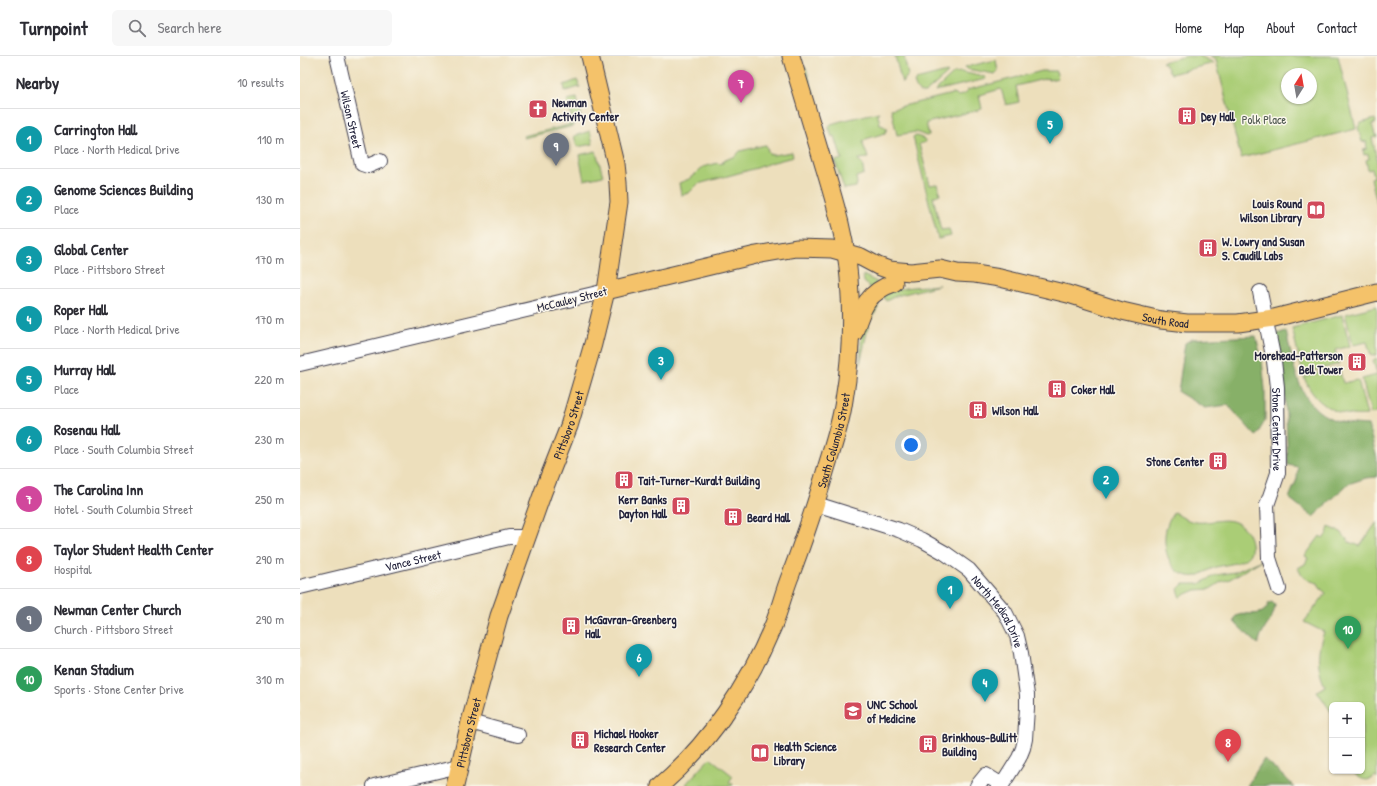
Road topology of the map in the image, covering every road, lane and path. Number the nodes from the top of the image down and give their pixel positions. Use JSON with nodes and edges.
{"nodes":[{"id":1,"x":337,"y":56,"type":"edge"},
{"id":2,"x":590,"y":56,"type":"edge"},
{"id":3,"x":791,"y":56,"type":"edge"},
{"id":4,"x":380,"y":161,"type":"dead end"},
{"id":5,"x":846,"y":253,"type":"junction"},
{"id":6,"x":957,"y":273,"type":"junction"},
{"id":7,"x":894,"y":283,"type":"junction"},
{"id":8,"x":606,"y":291,"type":"junction"},
{"id":9,"x":1260,"y":292,"type":"dead end"},
{"id":10,"x":1377,"y":292,"type":"edge"},
{"id":11,"x":1266,"y":319,"type":"junction"},
{"id":12,"x":850,"y":347,"type":"junction"},
{"id":13,"x":300,"y":364,"type":"edge"},
{"id":14,"x":816,"y":504,"type":"junction"},
{"id":15,"x":527,"y":537,"type":"junction"},
{"id":16,"x":300,"y":587,"type":"edge"},
{"id":17,"x":1279,"y":589,"type":"dead end"},
{"id":18,"x":470,"y":722,"type":"junction"},
{"id":19,"x":518,"y":735,"type":"dead end"},
{"id":20,"x":459,"y":766,"type":"junction"},
{"id":21,"x":374,"y":786,"type":"edge"},
{"id":22,"x":455,"y":786,"type":"edge"},
{"id":23,"x":660,"y":786,"type":"edge"},
{"id":24,"x":976,"y":786,"type":"edge"}],
"edges":[{"from":1,"to":4,"type":"street","name":"Wilson Street"},
{"from":2,"to":8,"type":"main road","name":"Pittsboro Street"},
{"from":3,"to":5,"type":"main road","name":"South Columbia Street"},
{"from":5,"to":6,"type":"main road","name":"South Road"},
{"from":5,"to":7,"type":"main road","name":"South Road"},
{"from":5,"to":8,"type":"main road","name":"McCauley Street"},
{"from":5,"to":12,"type":"main road","name":"South Columbia Street"},
{"from":6,"to":7,"type":"main road","name":"South Road"},
{"from":6,"to":11,"type":"main road","name":"South Road"},
{"from":7,"to":12,"type":"main road"},
{"from":8,"to":13,"type":"street","name":"McCauley Street"},
{"from":8,"to":15,"type":"main road","name":"Pittsboro Street"},
{"from":9,"to":11,"type":"street","name":"Stone Center Drive"},
{"from":10,"to":11,"type":"main road","name":"South Road"},
{"from":11,"to":17,"type":"street","name":"Stone Center Drive"},
{"from":12,"to":14,"type":"main road","name":"South Columbia Street"},
{"from":14,"to":23,"type":"main road","name":"South Columbia Street"},
{"from":14,"to":24,"type":"street","name":"North Medical Drive"},
{"from":15,"to":16,"type":"street","name":"Vance Street"},
{"from":15,"to":18,"type":"main road","name":"Pittsboro Street"},
{"from":18,"to":19,"type":"street"},
{"from":18,"to":20,"type":"main road","name":"Pittsboro Street"},
{"from":20,"to":21,"type":"street"},
{"from":20,"to":22,"type":"main road","name":"Pittsboro Street"}]}
